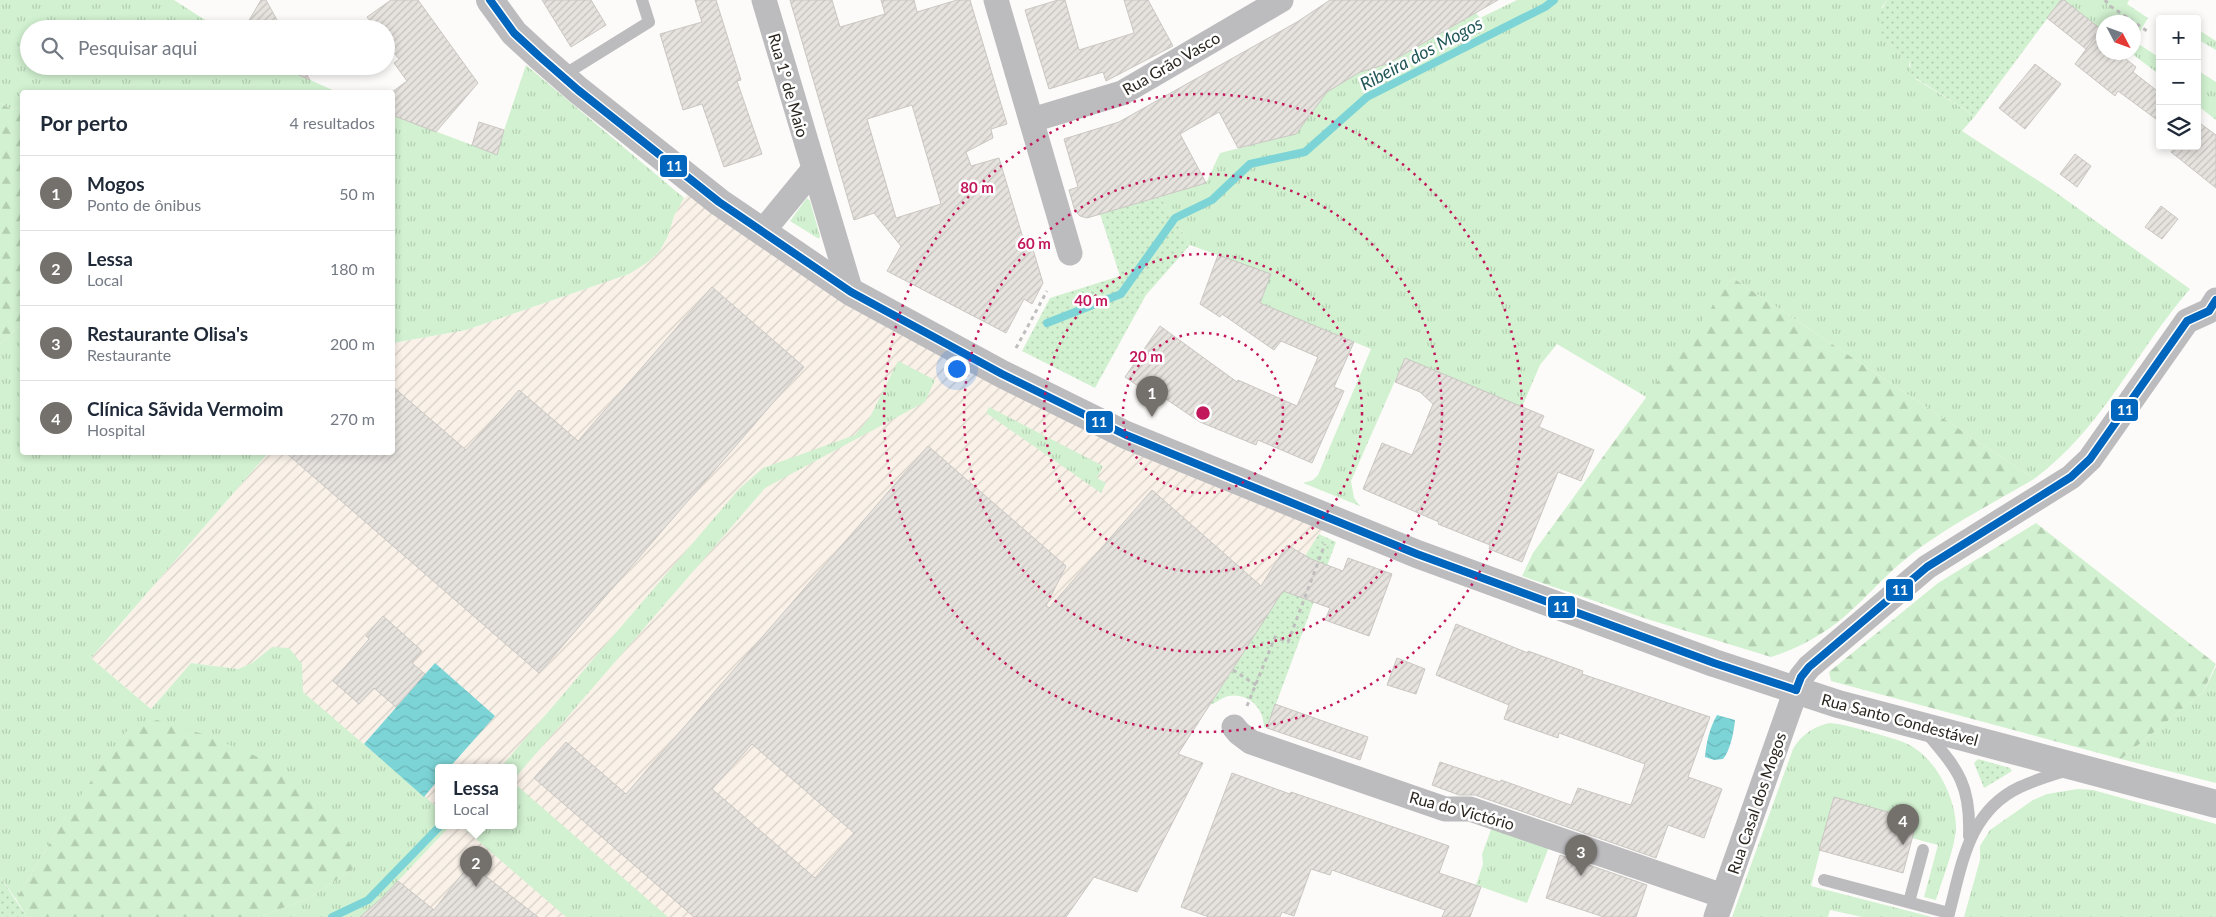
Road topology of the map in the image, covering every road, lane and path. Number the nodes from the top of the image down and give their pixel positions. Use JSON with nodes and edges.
{"nodes":[{"id":1,"x":490,"y":0,"type":"edge"},
{"id":2,"x":642,"y":0,"type":"edge"},
{"id":3,"x":764,"y":0,"type":"edge"},
{"id":4,"x":996,"y":0,"type":"edge"},
{"id":5,"x":2105,"y":0,"type":"edge"},
{"id":6,"x":1276,"y":1,"type":"edge"},
{"id":7,"x":2147,"y":31,"type":"dead end"},
{"id":8,"x":562,"y":76,"type":"junction"},
{"id":9,"x":1032,"y":120,"type":"junction"},
{"id":10,"x":814,"y":170,"type":"junction"},
{"id":11,"x":763,"y":231,"type":"junction"},
{"id":12,"x":1070,"y":254,"type":"dead end"},
{"id":13,"x":1047,"y":291,"type":"dead end"},
{"id":14,"x":851,"y":292,"type":"junction"},
{"id":15,"x":2214,"y":309,"type":"edge"},
{"id":16,"x":1016,"y":348,"type":"dead end"},
{"id":17,"x":1325,"y":545,"type":"dead end"},
{"id":18,"x":1232,"y":670,"type":"dead end"},
{"id":19,"x":1256,"y":685,"type":"junction"},
{"id":20,"x":1796,"y":690,"type":"junction"},
{"id":21,"x":1251,"y":700,"type":"dead end"},
{"id":22,"x":1234,"y":726,"type":"dead end"},
{"id":23,"x":1921,"y":726,"type":"junction"},
{"id":24,"x":2077,"y":767,"type":"junction"},
{"id":25,"x":2216,"y":804,"type":"edge"},
{"id":26,"x":1969,"y":844,"type":"junction"},
{"id":27,"x":1923,"y":850,"type":"dead end"},
{"id":28,"x":1824,"y":880,"type":"dead end"},
{"id":29,"x":1909,"y":902,"type":"junction"},
{"id":30,"x":1719,"y":907,"type":"edge"},
{"id":31,"x":1948,"y":915,"type":"edge"}],
"edges":[{"from":1,"to":8,"type":"street","name":"Rua Santo Condestável"},
{"from":2,"to":8,"type":"lane"},
{"from":3,"to":10,"type":"street","name":"Rua 1º de Maio"},
{"from":4,"to":9,"type":"street"},
{"from":5,"to":7,"type":"path"},
{"from":6,"to":9,"type":"street","name":"Rua Grão Vasco"},
{"from":8,"to":11,"type":"street","name":"Rua Santo Condestável"},
{"from":9,"to":12,"type":"street"},
{"from":10,"to":11,"type":"street"},
{"from":10,"to":14,"type":"street","name":"Rua 1º de Maio"},
{"from":11,"to":14,"type":"street","name":"Rua Santo Condestável"},
{"from":13,"to":16,"type":"path"},
{"from":14,"to":20,"type":"street","name":"Rua Santo Condestável"},
{"from":15,"to":20,"type":"street","name":"Rua Casal dos Mogos"},
{"from":17,"to":19,"type":"path"},
{"from":18,"to":19,"type":"path"},
{"from":19,"to":21,"type":"path"},
{"from":20,"to":23,"type":"street","name":"Rua Santo Condestável"},
{"from":20,"to":30,"type":"street","name":"Rua Casal dos Mogos"},
{"from":22,"to":30,"type":"street","name":"Rua do Victório"},
{"from":23,"to":24,"type":"street","name":"Rua Santo Condestável"},
{"from":23,"to":26,"type":"lane"},
{"from":24,"to":25,"type":"street","name":"Rua Santo Condestável"},
{"from":24,"to":26,"type":"lane"},
{"from":26,"to":31,"type":"lane"},
{"from":27,"to":29,"type":"lane"},
{"from":28,"to":29,"type":"lane"},
{"from":29,"to":31,"type":"lane"}]}
